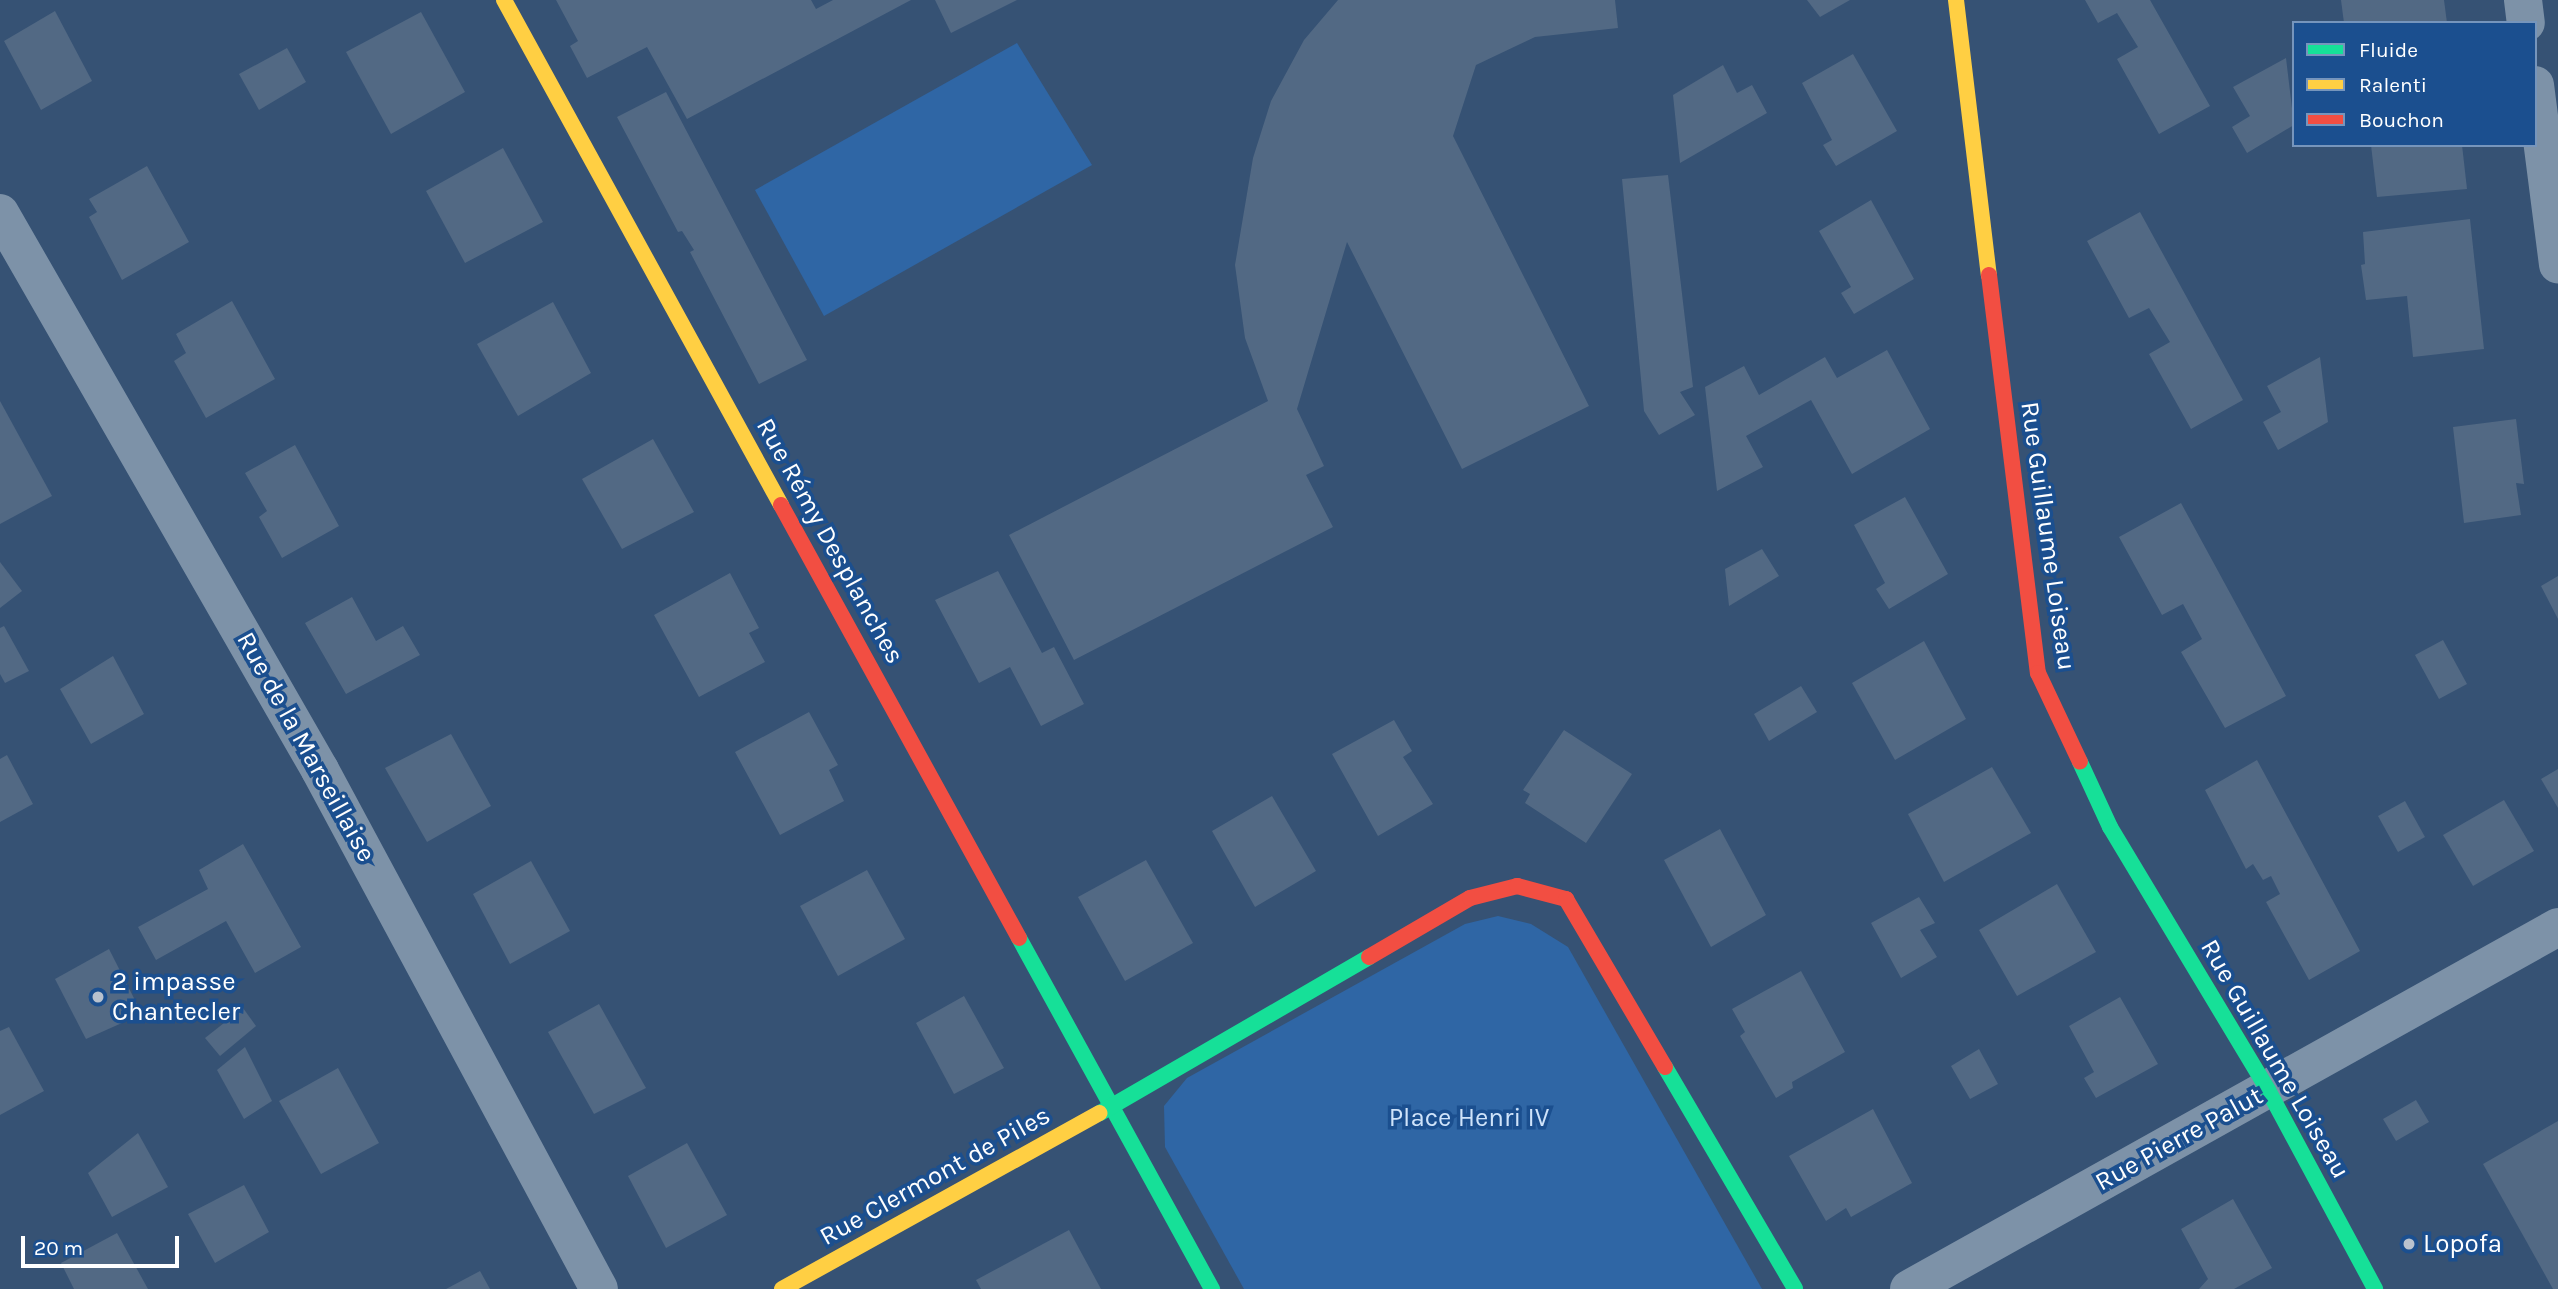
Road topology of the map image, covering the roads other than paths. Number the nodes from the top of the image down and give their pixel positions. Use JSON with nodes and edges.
{"nodes":[{"id":1,"x":504,"y":0,"type":"edge"},
{"id":2,"x":1956,"y":0,"type":"edge"},
{"id":3,"x":2522,"y":0,"type":"edge"},
{"id":4,"x":2526,"y":21,"type":"edge"},
{"id":5,"x":2537,"y":101,"type":"edge"},
{"id":6,"x":0,"y":212,"type":"edge"},
{"id":7,"x":2558,"y":265,"type":"edge"},
{"id":8,"x":2558,"y":928,"type":"edge"},
{"id":9,"x":2268,"y":1090,"type":"junction"},
{"id":10,"x":1112,"y":1106,"type":"junction"},
{"id":11,"x":599,"y":1289,"type":"edge"},
{"id":12,"x":782,"y":1289,"type":"edge"},
{"id":13,"x":1212,"y":1289,"type":"edge"},
{"id":14,"x":1795,"y":1289,"type":"edge"},
{"id":15,"x":1909,"y":1289,"type":"edge"},
{"id":16,"x":2375,"y":1289,"type":"edge"}],
"edges":[{"from":1,"to":10,"type":"street","name":"Rue Rémy Desplanches"},
{"from":2,"to":9,"type":"street","name":"Rue Guillaume Loiseau"},
{"from":3,"to":4,"type":"street"},
{"from":5,"to":7,"type":"street"},
{"from":6,"to":11,"type":"street","name":"Rue de la Marseillaise"},
{"from":8,"to":9,"type":"street","name":"Rue Pierre Palut"},
{"from":9,"to":15,"type":"street","name":"Rue Pierre Palut"},
{"from":9,"to":16,"type":"street","name":"Rue Guillaume Loiseau"},
{"from":10,"to":12,"type":"street","name":"Rue Clermont de Piles"},
{"from":10,"to":13,"type":"street"},
{"from":10,"to":14,"type":"street"}]}
